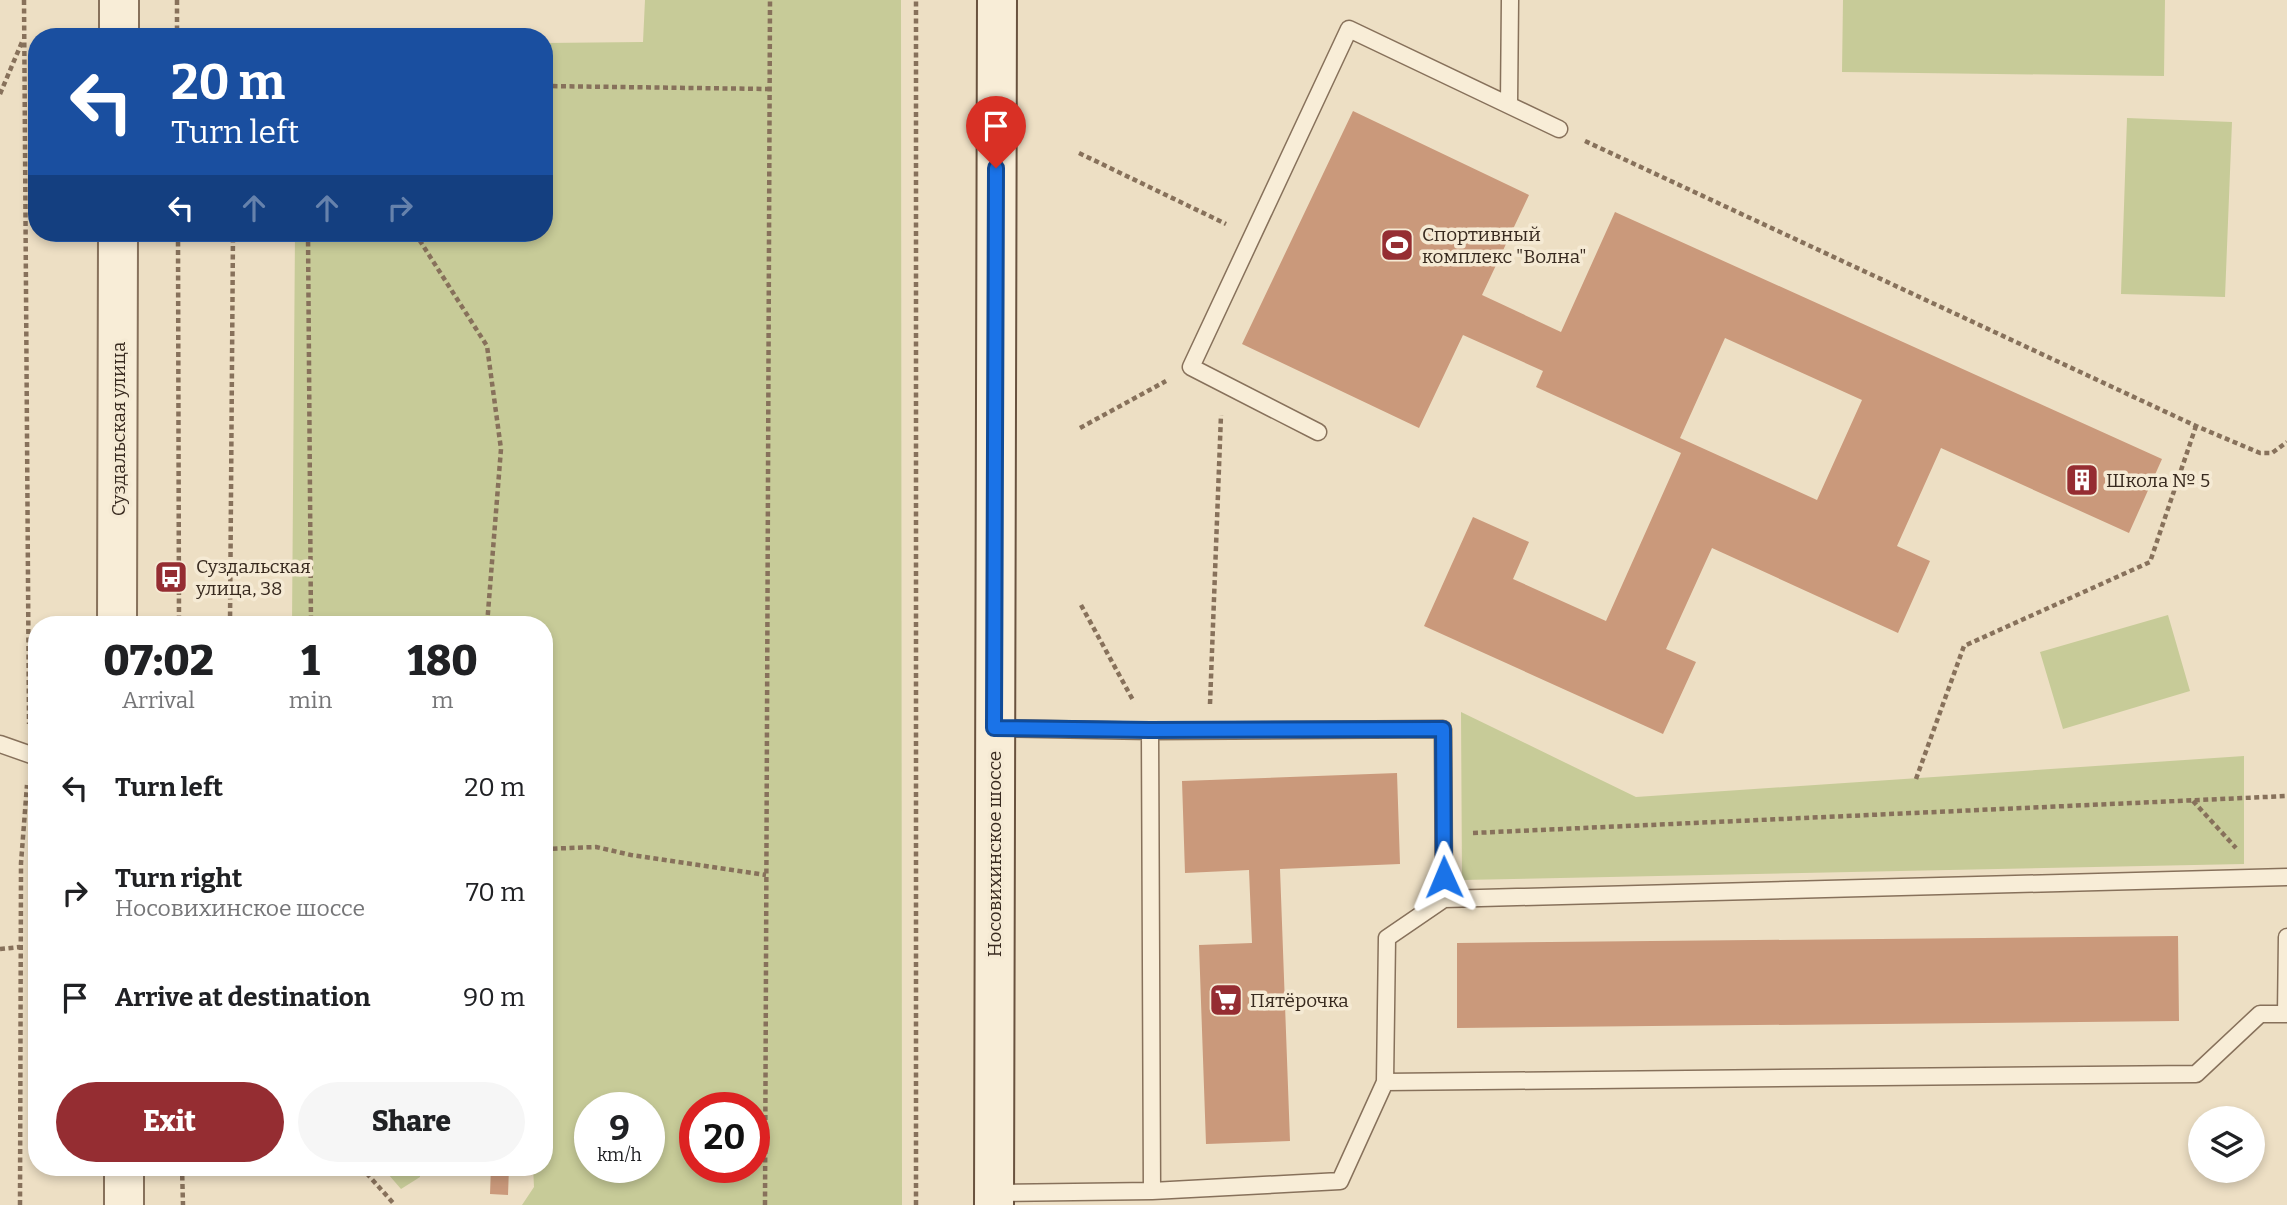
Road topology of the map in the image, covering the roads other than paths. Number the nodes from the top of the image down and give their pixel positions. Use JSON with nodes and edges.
{"nodes":[{"id":1,"x":119,"y":0,"type":"edge"},
{"id":2,"x":997,"y":0,"type":"edge"},
{"id":3,"x":1510,"y":0,"type":"edge"},
{"id":4,"x":119,"y":28,"type":"edge"},
{"id":5,"x":1509,"y":104,"type":"junction"},
{"id":6,"x":1559,"y":129,"type":"road end"},
{"id":7,"x":118,"y":242,"type":"edge"},
{"id":8,"x":1318,"y":432,"type":"dead end"},
{"id":9,"x":117,"y":616,"type":"edge"},
{"id":10,"x":994,"y":728,"type":"junction"},
{"id":11,"x":1150,"y":730,"type":"junction"},
{"id":12,"x":0,"y":744,"type":"edge"},
{"id":13,"x":28,"y":755,"type":"edge"},
{"id":14,"x":2287,"y":877,"type":"edge"},
{"id":15,"x":1444,"y":899,"type":"junction"},
{"id":16,"x":2287,"y":937,"type":"edge"},
{"id":17,"x":2287,"y":1014,"type":"edge"},
{"id":18,"x":1385,"y":1082,"type":"junction"},
{"id":19,"x":124,"y":1176,"type":"edge"},
{"id":20,"x":1152,"y":1191,"type":"junction"},
{"id":21,"x":994,"y":1199,"type":"edge"},
{"id":22,"x":124,"y":1205,"type":"edge"}],
"edges":[{"from":1,"to":4,"type":"main road"},
{"from":2,"to":10,"type":"main road","name":"Носовихинское шоссе"},
{"from":3,"to":5,"type":"lane"},
{"from":5,"to":6,"type":"lane"},
{"from":5,"to":8,"type":"lane"},
{"from":7,"to":9,"type":"main road","name":"Суздальская улица"},
{"from":10,"to":11,"type":"lane"},
{"from":10,"to":21,"type":"main road","name":"Носовихинское шоссе"},
{"from":11,"to":15,"type":"lane"},
{"from":11,"to":20,"type":"lane"},
{"from":12,"to":13,"type":"lane"},
{"from":14,"to":15,"type":"lane"},
{"from":15,"to":18,"type":"lane"},
{"from":16,"to":17,"type":"lane"},
{"from":17,"to":18,"type":"lane"},
{"from":18,"to":20,"type":"lane"},
{"from":19,"to":22,"type":"main road"},
{"from":20,"to":21,"type":"lane"}]}
